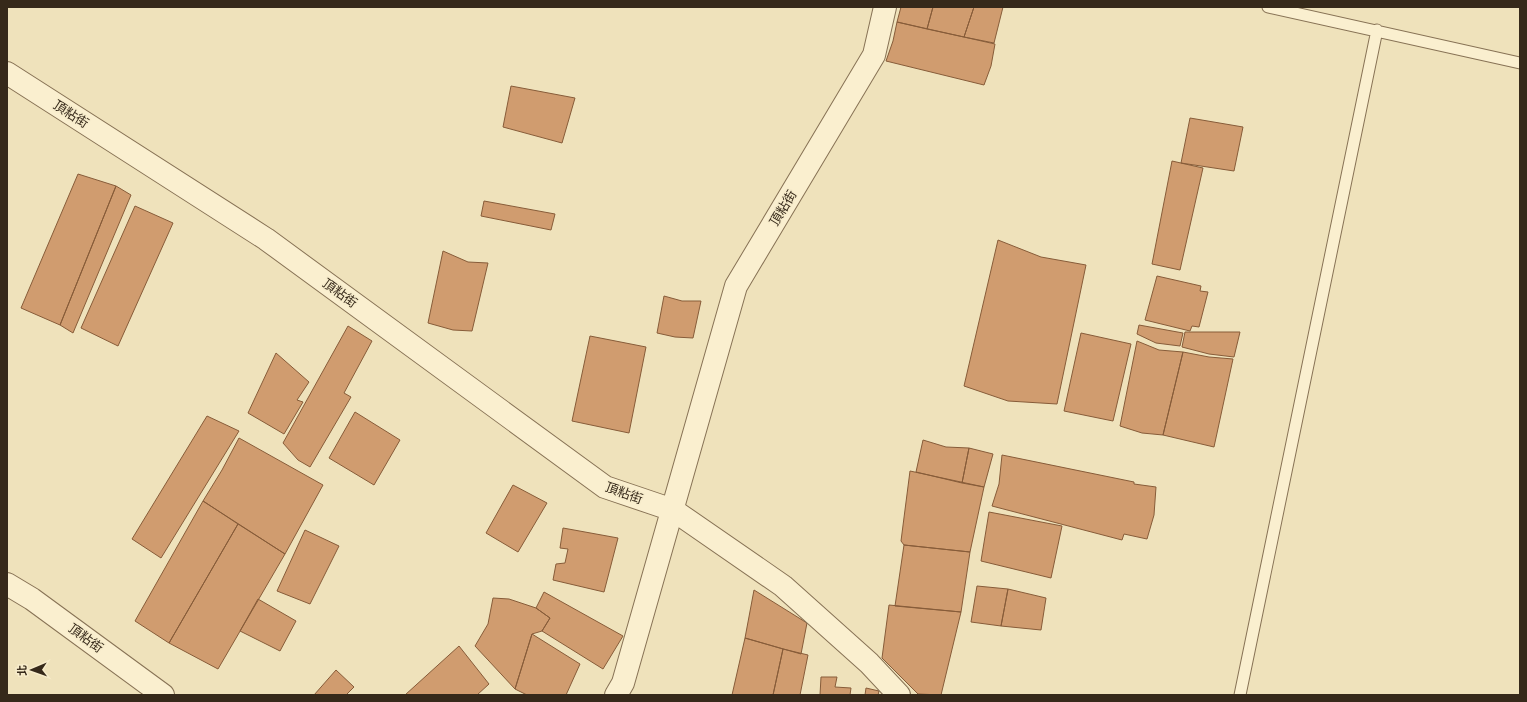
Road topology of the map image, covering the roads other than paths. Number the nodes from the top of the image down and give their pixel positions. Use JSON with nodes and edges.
{"nodes":[{"id":1,"x":885,"y":7,"type":"edge"},
{"id":2,"x":1268,"y":7,"type":"edge"},
{"id":3,"x":1377,"y":30,"type":"junction"},
{"id":4,"x":1520,"y":63,"type":"edge"},
{"id":5,"x":7,"y":73,"type":"edge"},
{"id":6,"x":673,"y":510,"type":"junction"},
{"id":7,"x":7,"y":584,"type":"edge"},
{"id":8,"x":163,"y":695,"type":"edge"},
{"id":9,"x":616,"y":695,"type":"edge"},
{"id":10,"x":899,"y":695,"type":"edge"},
{"id":11,"x":1240,"y":695,"type":"edge"}],
"edges":[{"from":1,"to":6,"type":"street","name":"頂粘街"},
{"from":2,"to":3,"type":"lane"},
{"from":3,"to":4,"type":"lane"},
{"from":3,"to":11,"type":"lane"},
{"from":5,"to":6,"type":"street","name":"頂粘街"},
{"from":6,"to":9,"type":"street","name":"頂粘街"},
{"from":6,"to":10,"type":"street","name":"頂粘街"},
{"from":7,"to":8,"type":"street","name":"頂粘街"}]}
